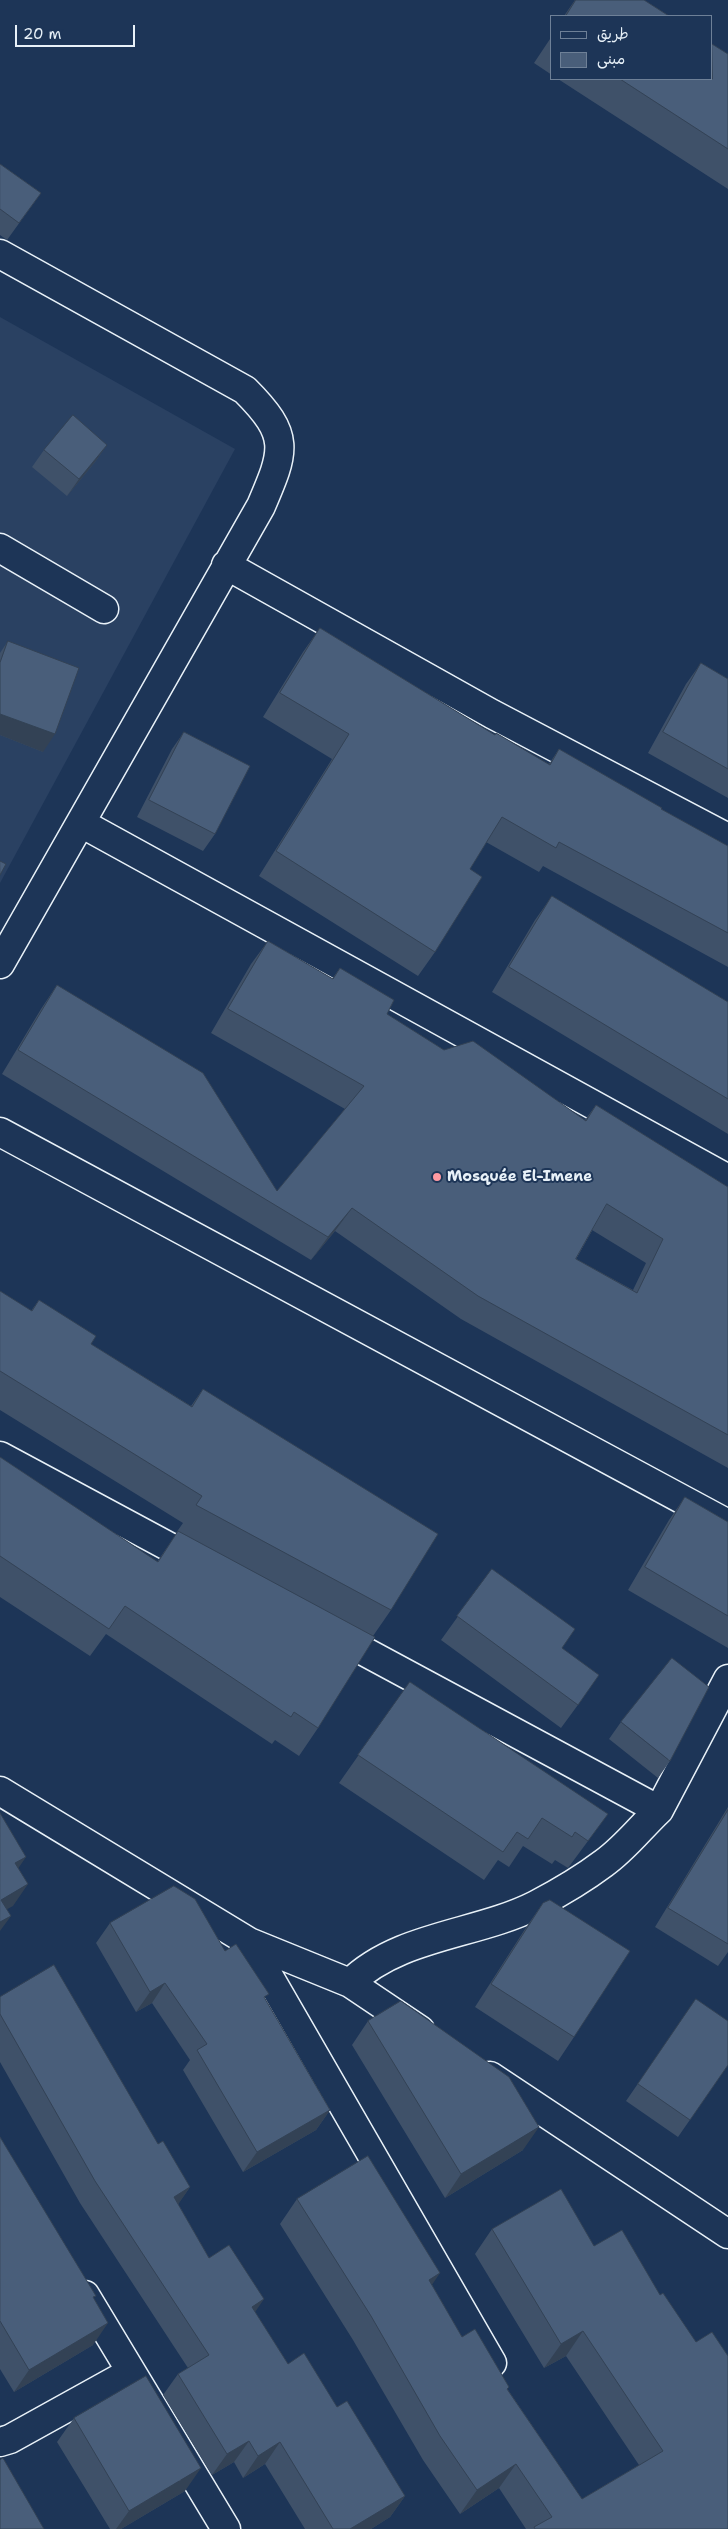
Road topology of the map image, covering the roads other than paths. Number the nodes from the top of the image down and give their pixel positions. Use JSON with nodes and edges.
{"nodes":[{"id":1,"x":0,"y":254,"type":"edge"},
{"id":2,"x":0,"y":548,"type":"edge"},
{"id":3,"x":226,"y":565,"type":"junction"},
{"id":4,"x":104,"y":609,"type":"dead end"},
{"id":5,"x":81,"y":823,"type":"junction"},
{"id":6,"x":728,"y":838,"type":"edge"},
{"id":7,"x":0,"y":964,"type":"edge"},
{"id":8,"x":0,"y":1132,"type":"edge"},
{"id":9,"x":728,"y":1179,"type":"edge"},
{"id":10,"x":0,"y":1456,"type":"edge"},
{"id":11,"x":728,"y":1524,"type":"edge"},
{"id":12,"x":220,"y":1574,"type":"edge"},
{"id":13,"x":307,"y":1621,"type":"edge"},
{"id":14,"x":728,"y":1679,"type":"edge"},
{"id":15,"x":0,"y":1792,"type":"edge"},
{"id":16,"x":658,"y":1810,"type":"junction"},
{"id":17,"x":249,"y":1942,"type":"junction"},
{"id":18,"x":350,"y":1983,"type":"junction"},
{"id":19,"x":440,"y":2043,"type":"edge"},
{"id":20,"x":465,"y":2060,"type":"edge"},
{"id":21,"x":728,"y":2234,"type":"edge"},
{"id":22,"x":71,"y":2272,"type":"edge"},
{"id":23,"x":132,"y":2372,"type":"junction"},
{"id":24,"x":502,"y":2380,"type":"edge"},
{"id":25,"x":0,"y":2442,"type":"edge"},
{"id":26,"x":226,"y":2529,"type":"edge"}],
"edges":[{"from":1,"to":3,"type":"street"},
{"from":2,"to":4,"type":"street"},
{"from":3,"to":5,"type":"street"},
{"from":3,"to":6,"type":"street"},
{"from":5,"to":7,"type":"street"},
{"from":5,"to":9,"type":"street"},
{"from":8,"to":11,"type":"street"},
{"from":10,"to":12,"type":"street"},
{"from":13,"to":16,"type":"street"},
{"from":14,"to":16,"type":"street"},
{"from":15,"to":17,"type":"street"},
{"from":16,"to":18,"type":"street"},
{"from":17,"to":18,"type":"street"},
{"from":17,"to":24,"type":"street"},
{"from":18,"to":19,"type":"street"},
{"from":20,"to":21,"type":"street"},
{"from":22,"to":23,"type":"street"},
{"from":23,"to":25,"type":"street"},
{"from":23,"to":26,"type":"street"}]}
